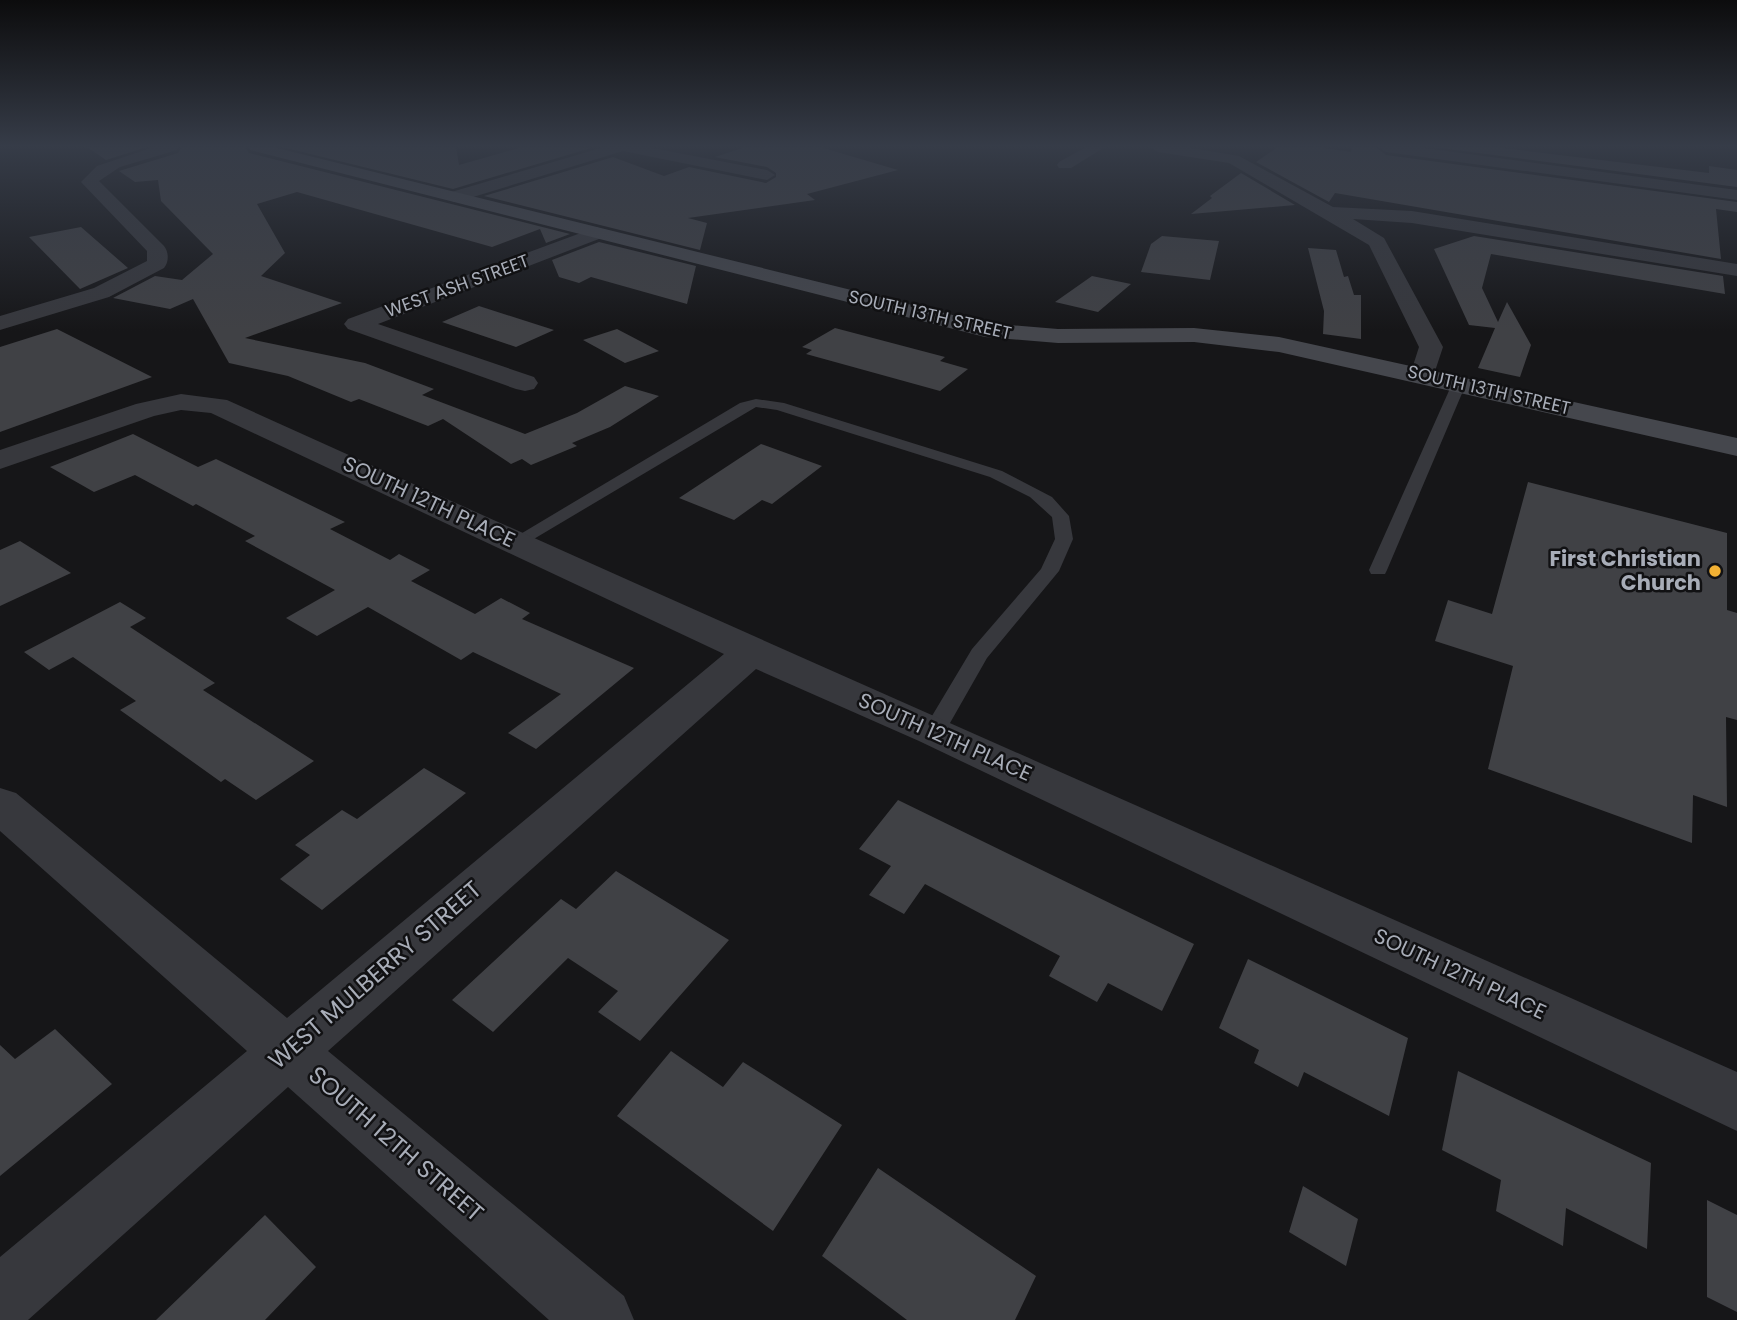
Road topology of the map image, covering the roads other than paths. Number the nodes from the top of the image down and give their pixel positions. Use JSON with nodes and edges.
{"nodes":[{"id":1,"x":116,"y":209,"type":"edge"},
{"id":2,"x":500,"y":209,"type":"edge"},
{"id":3,"x":1323,"y":209,"type":"edge"},
{"id":4,"x":1329,"y":212,"type":"junction"},
{"id":5,"x":597,"y":233,"type":"junction"},
{"id":6,"x":1737,"y":270,"type":"edge"},
{"id":7,"x":0,"y":323,"type":"edge"},
{"id":8,"x":1423,"y":375,"type":"junction"},
{"id":9,"x":524,"y":383,"type":"dead end"},
{"id":10,"x":1459,"y":384,"type":"junction"},
{"id":11,"x":1737,"y":447,"type":"edge"},
{"id":12,"x":0,"y":460,"type":"edge"},
{"id":13,"x":516,"y":542,"type":"junction"},
{"id":14,"x":1378,"y":570,"type":"dead end"},
{"id":15,"x":751,"y":652,"type":"junction"},
{"id":16,"x":934,"y":731,"type":"junction"},
{"id":17,"x":0,"y":804,"type":"edge"},
{"id":18,"x":287,"y":1050,"type":"junction"},
{"id":19,"x":1737,"y":1102,"type":"edge"},
{"id":20,"x":0,"y":1300,"type":"edge"},
{"id":21,"x":600,"y":1320,"type":"edge"}],
"edges":[{"from":1,"to":7,"type":"street"},
{"from":2,"to":5,"type":"street","name":"SOUTH 13TH STREET"},
{"from":3,"to":4,"type":"street"},
{"from":4,"to":6,"type":"street"},
{"from":4,"to":8,"type":"street"},
{"from":5,"to":8,"type":"street","name":"SOUTH 13TH STREET"},
{"from":5,"to":9,"type":"street","name":"WEST ASH STREET"},
{"from":8,"to":10,"type":"street","name":"SOUTH 13TH STREET"},
{"from":10,"to":11,"type":"street","name":"SOUTH 13TH STREET"},
{"from":10,"to":14,"type":"lane"},
{"from":12,"to":13,"type":"street","name":"SOUTH 12TH PLACE"},
{"from":13,"to":15,"type":"street","name":"SOUTH 12TH PLACE"},
{"from":13,"to":16,"type":"lane"},
{"from":15,"to":16,"type":"street","name":"SOUTH 12TH PLACE"},
{"from":15,"to":18,"type":"street","name":"WEST MULBERRY STREET"},
{"from":16,"to":19,"type":"street","name":"SOUTH 12TH PLACE"},
{"from":17,"to":18,"type":"street","name":"SOUTH 12TH STREET"},
{"from":18,"to":20,"type":"street","name":"WEST MULBERRY STREET"},
{"from":18,"to":21,"type":"street","name":"SOUTH 12TH STREET"}]}
